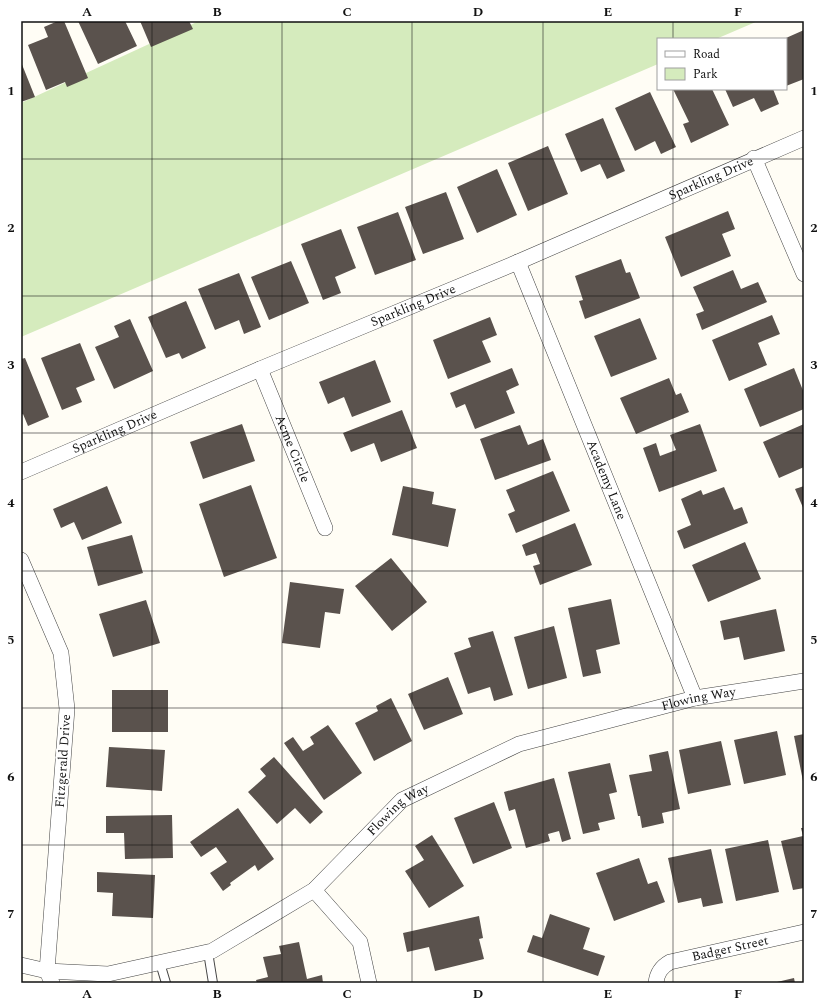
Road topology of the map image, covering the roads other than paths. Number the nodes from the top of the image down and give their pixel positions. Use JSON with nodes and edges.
{"nodes":[{"id":1,"x":804,"y":138,"type":"edge"},
{"id":2,"x":754,"y":158,"type":"junction"},
{"id":3,"x":518,"y":262,"type":"junction"},
{"id":4,"x":804,"y":274,"type":"edge"},
{"id":5,"x":260,"y":369,"type":"junction"},
{"id":6,"x":21,"y":472,"type":"edge"},
{"id":7,"x":326,"y":528,"type":"dead end"},
{"id":8,"x":21,"y":560,"type":"edge"},
{"id":9,"x":804,"y":681,"type":"edge"},
{"id":10,"x":695,"y":698,"type":"junction"},
{"id":11,"x":314,"y":890,"type":"junction"},
{"id":12,"x":804,"y":932,"type":"edge"},
{"id":13,"x":208,"y":952,"type":"junction"},
{"id":14,"x":160,"y":963,"type":"junction"},
{"id":15,"x":21,"y":965,"type":"edge"},
{"id":16,"x":49,"y":977,"type":"edge"},
{"id":17,"x":658,"y":977,"type":"edge"},
{"id":18,"x":37,"y":983,"type":"edge"},
{"id":19,"x":166,"y":983,"type":"edge"},
{"id":20,"x":214,"y":983,"type":"edge"},
{"id":21,"x":369,"y":983,"type":"edge"}],
"edges":[{"from":1,"to":2,"type":"street","name":"Sparkling Drive"},
{"from":2,"to":3,"type":"street","name":"Sparkling Drive"},
{"from":2,"to":4,"type":"street"},
{"from":3,"to":5,"type":"street","name":"Sparkling Drive"},
{"from":3,"to":10,"type":"street","name":"Academy Lane"},
{"from":5,"to":6,"type":"street","name":"Sparkling Drive"},
{"from":5,"to":7,"type":"street","name":"Acme Circle"},
{"from":8,"to":16,"type":"street","name":"Fitzgerald Drive"},
{"from":9,"to":10,"type":"street","name":"Flowing Way"},
{"from":10,"to":11,"type":"street","name":"Flowing Way"},
{"from":11,"to":13,"type":"street","name":"Flowing Way"},
{"from":11,"to":21,"type":"street"},
{"from":12,"to":17,"type":"street","name":"Badger Street"},
{"from":13,"to":14,"type":"street","name":"Flowing Way"},
{"from":13,"to":20,"type":"lane"},
{"from":14,"to":16,"type":"street","name":"Flowing Way"},
{"from":14,"to":19,"type":"lane"},
{"from":15,"to":16,"type":"street","name":"Flowing Way"},
{"from":16,"to":18,"type":"street"}]}
